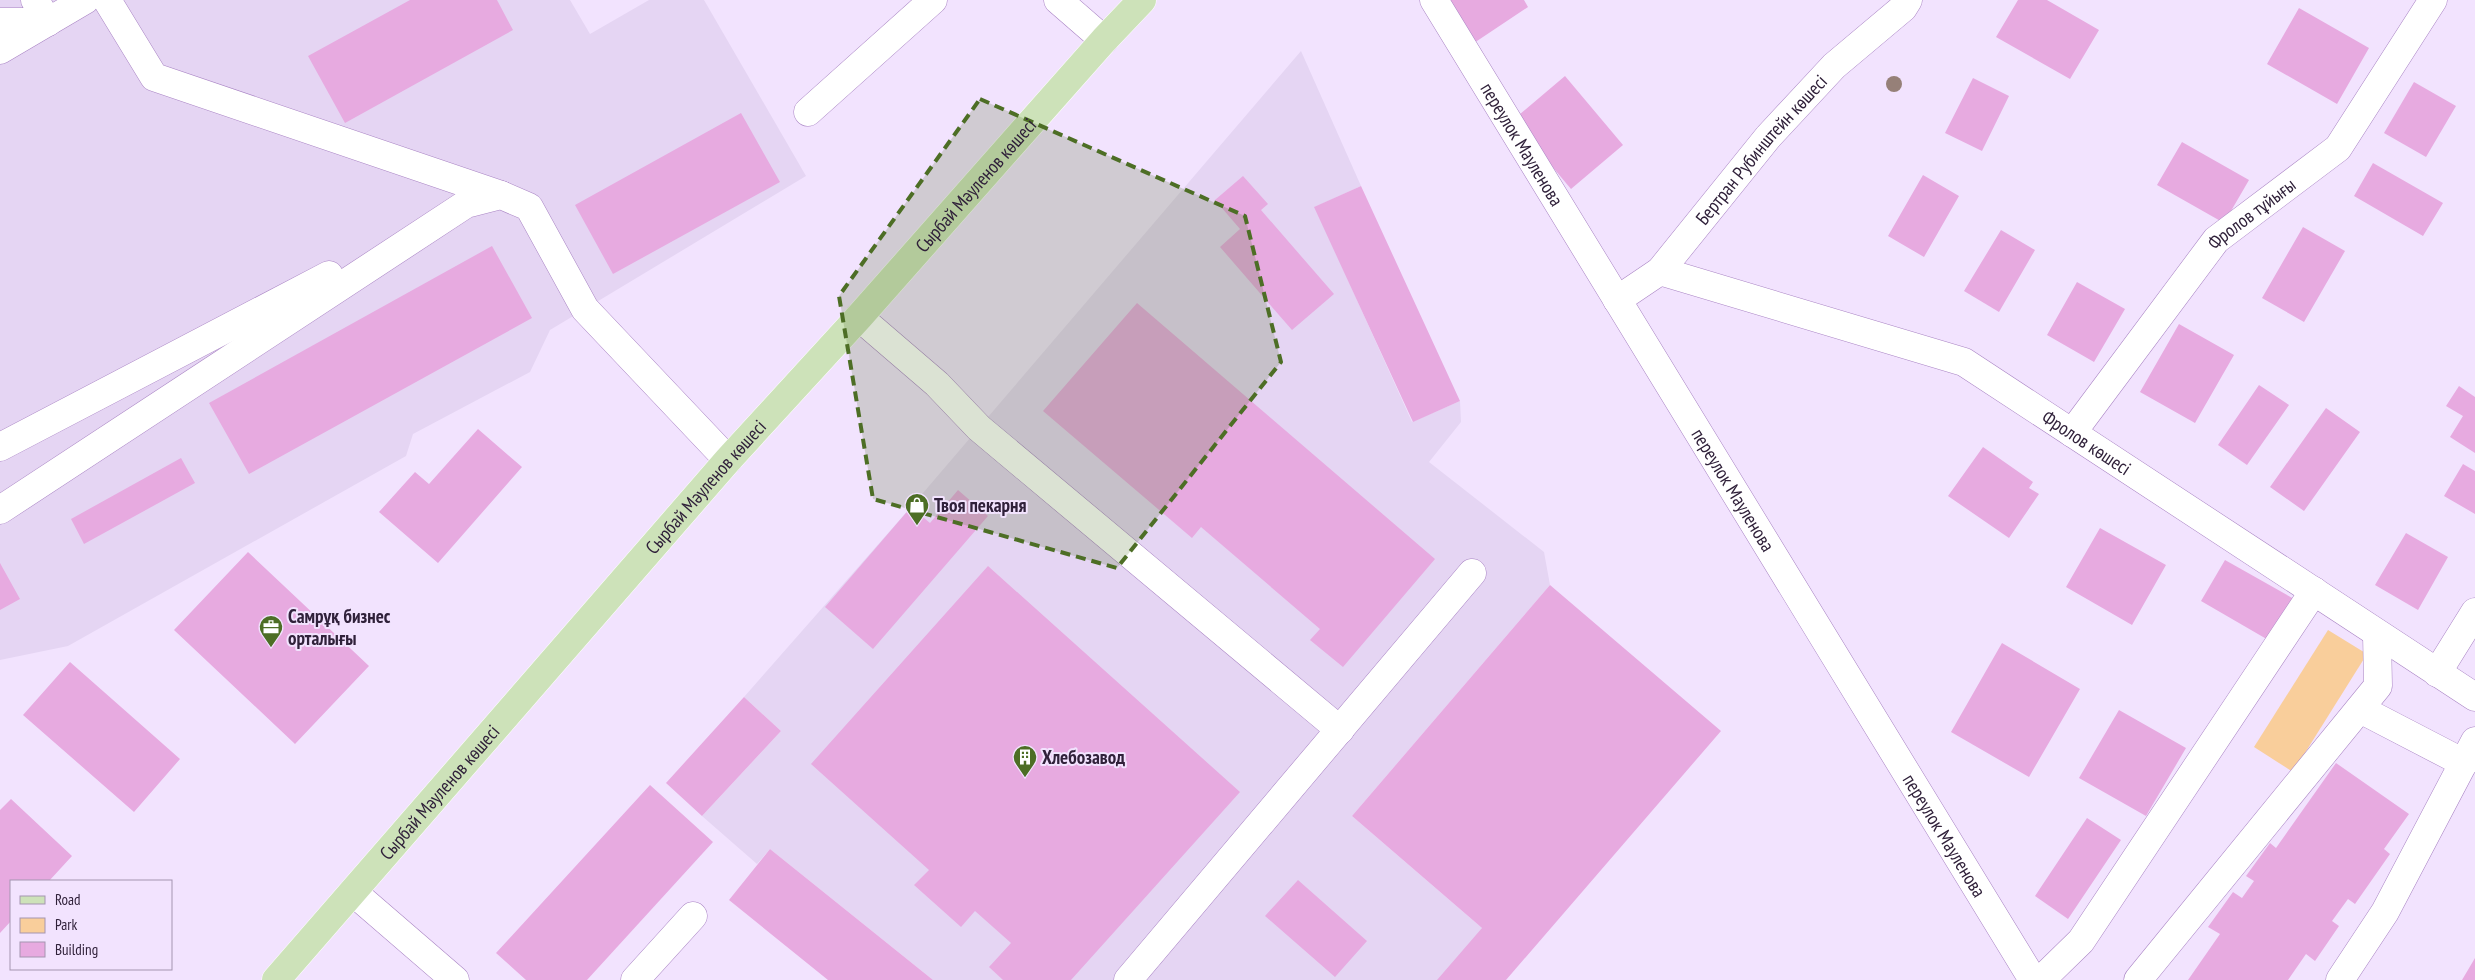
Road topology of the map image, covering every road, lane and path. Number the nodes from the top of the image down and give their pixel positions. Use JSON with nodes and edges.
{"nodes":[{"id":1,"x":85,"y":0,"type":"edge"},
{"id":2,"x":107,"y":0,"type":"edge"},
{"id":3,"x":933,"y":0,"type":"edge"},
{"id":4,"x":1058,"y":0,"type":"edge"},
{"id":5,"x":1142,"y":0,"type":"edge"},
{"id":6,"x":1434,"y":0,"type":"edge"},
{"id":7,"x":1908,"y":0,"type":"edge"},
{"id":8,"x":2433,"y":0,"type":"edge"},
{"id":9,"x":42,"y":11,"type":"edge"},
{"id":10,"x":0,"y":22,"type":"edge"},
{"id":11,"x":1104,"y":40,"type":"junction"},
{"id":12,"x":0,"y":50,"type":"edge"},
{"id":13,"x":808,"y":112,"type":"dead end"},
{"id":14,"x":500,"y":195,"type":"junction"},
{"id":15,"x":466,"y":204,"type":"junction"},
{"id":16,"x":1660,"y":270,"type":"junction"},
{"id":17,"x":1617,"y":300,"type":"junction"},
{"id":18,"x":859,"y":317,"type":"junction"},
{"id":19,"x":2072,"y":433,"type":"junction"},
{"id":20,"x":0,"y":446,"type":"edge"},
{"id":21,"x":728,"y":460,"type":"junction"},
{"id":22,"x":0,"y":510,"type":"edge"},
{"id":23,"x":1472,"y":574,"type":"dead end"},
{"id":24,"x":2314,"y":591,"type":"junction"},
{"id":25,"x":2475,"y":612,"type":"edge"},
{"id":26,"x":2378,"y":634,"type":"junction"},
{"id":27,"x":2437,"y":673,"type":"junction"},
{"id":28,"x":2475,"y":698,"type":"edge"},
{"id":29,"x":2360,"y":709,"type":"junction"},
{"id":30,"x":1340,"y":730,"type":"junction"},
{"id":31,"x":2469,"y":752,"type":"edge"},
{"id":32,"x":353,"y":892,"type":"junction"},
{"id":33,"x":693,"y":916,"type":"dead end"},
{"id":34,"x":276,"y":980,"type":"edge"},
{"id":35,"x":455,"y":980,"type":"edge"},
{"id":36,"x":635,"y":980,"type":"edge"},
{"id":37,"x":1128,"y":980,"type":"edge"},
{"id":38,"x":2033,"y":980,"type":"edge"},
{"id":39,"x":2041,"y":980,"type":"edge"},
{"id":40,"x":2138,"y":980,"type":"edge"},
{"id":41,"x":2340,"y":980,"type":"edge"}],
"edges":[{"from":1,"to":9,"type":"street"},
{"from":2,"to":14,"type":"street"},
{"from":3,"to":13,"type":"street"},
{"from":4,"to":11,"type":"street"},
{"from":5,"to":11,"type":"main road","name":"Сырбай Мәуленов көшесі"},
{"from":6,"to":17,"type":"street","name":"переулок Мауленова"},
{"from":7,"to":16,"type":"street","name":"Бертран Рубинштейн көшесі"},
{"from":8,"to":19,"type":"street","name":"Фролов тұйығы"},
{"from":9,"to":10,"type":"street"},
{"from":9,"to":12,"type":"street"},
{"from":11,"to":18,"type":"main road","name":"Сырбай Мәуленов көшесі"},
{"from":14,"to":15,"type":"street"},
{"from":14,"to":21,"type":"street"},
{"from":15,"to":20,"type":"street"},
{"from":15,"to":22,"type":"street"},
{"from":16,"to":17,"type":"street","name":"Бертран Рубинштейн көшесі"},
{"from":16,"to":19,"type":"street","name":"Фролов көшесі"},
{"from":17,"to":38,"type":"street","name":"переулок Мауленова"},
{"from":18,"to":21,"type":"main road","name":"Сырбай Мәуленов көшесі"},
{"from":18,"to":30,"type":"street"},
{"from":19,"to":24,"type":"street","name":"Фролов көшесі"},
{"from":21,"to":32,"type":"main road","name":"Сырбай Мәуленов көшесі"},
{"from":23,"to":30,"type":"street"},
{"from":24,"to":26,"type":"street","name":"Фролов көшесі"},
{"from":24,"to":39,"type":"street"},
{"from":25,"to":27,"type":"street"},
{"from":26,"to":27,"type":"street","name":"Фролов көшесі"},
{"from":26,"to":29,"type":"street"},
{"from":27,"to":28,"type":"street","name":"Фролов көшесі"},
{"from":29,"to":31,"type":"street"},
{"from":29,"to":40,"type":"street"},
{"from":30,"to":37,"type":"street"},
{"from":31,"to":41,"type":"street"},
{"from":32,"to":34,"type":"main road","name":"Сырбай Мәуленов көшесі"},
{"from":32,"to":35,"type":"street"},
{"from":33,"to":36,"type":"street"}]}
